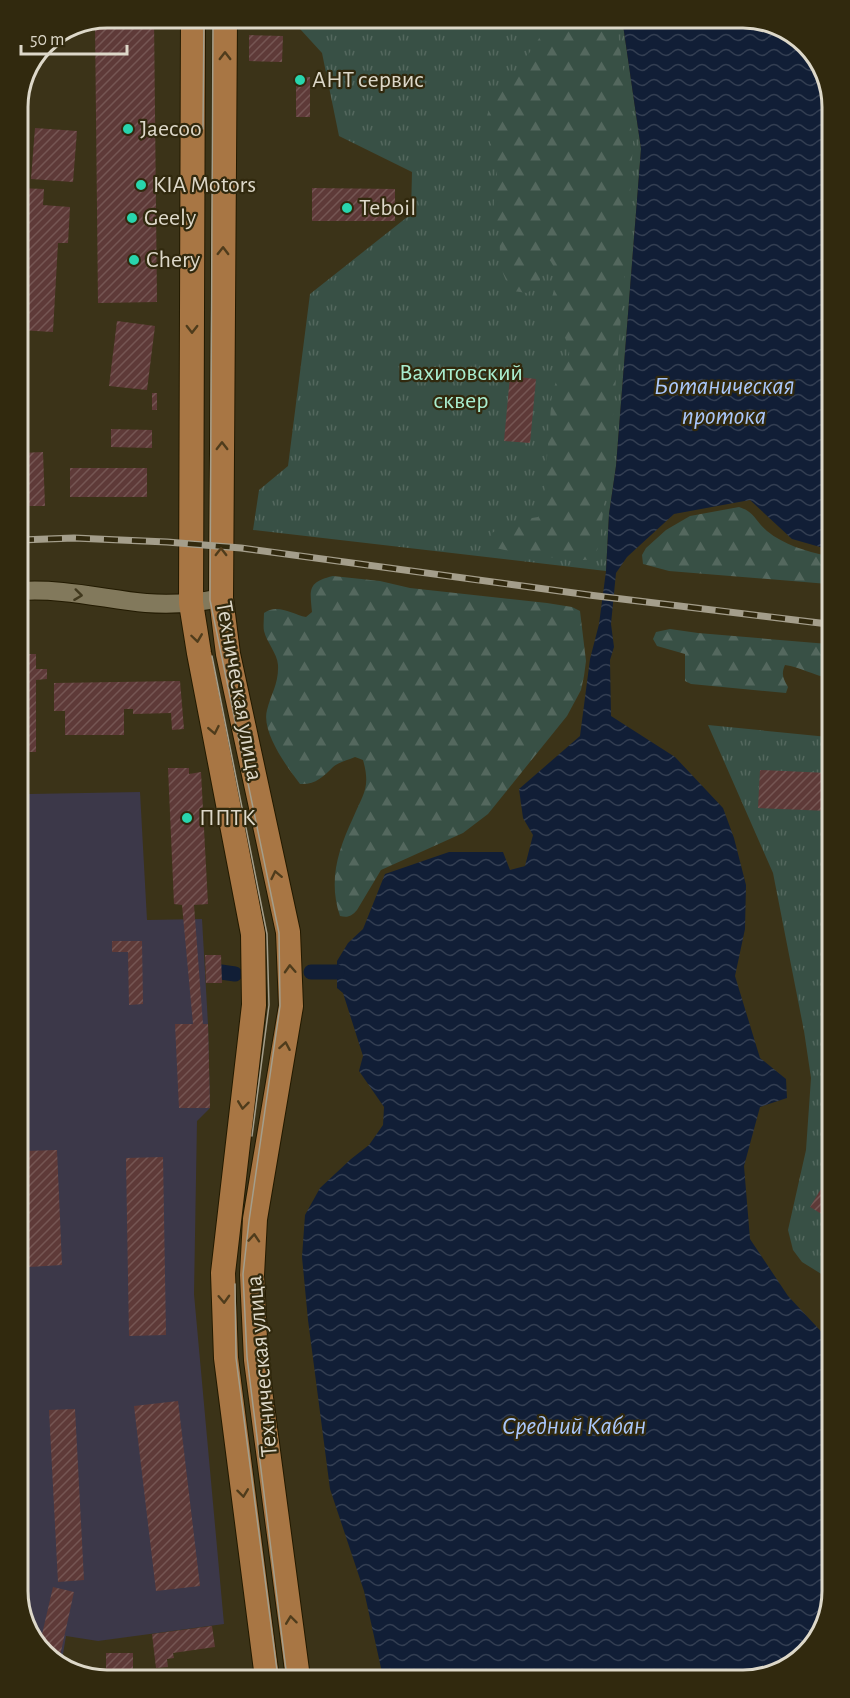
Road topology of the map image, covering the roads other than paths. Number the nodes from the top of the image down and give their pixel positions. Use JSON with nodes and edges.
{"nodes":[{"id":1,"x":193,"y":29,"type":"edge"},
{"id":2,"x":225,"y":29,"type":"edge"},
{"id":3,"x":29,"y":591,"type":"edge"},
{"id":4,"x":221,"y":598,"type":"junction"},
{"id":5,"x":191,"y":603,"type":"junction"},
{"id":6,"x":266,"y":1669,"type":"edge"},
{"id":7,"x":297,"y":1669,"type":"edge"}],
"edges":[{"from":1,"to":5,"type":"main road","name":"Техническая улица","one_way":true},
{"from":4,"to":2,"type":"main road","name":"Техническая улица","one_way":true},
{"from":3,"to":5,"type":"street","one_way":true},
{"from":4,"to":5,"type":"street"},
{"from":7,"to":4,"type":"main road","name":"Техническая улица","one_way":true},
{"from":5,"to":6,"type":"main road","name":"Техническая улица","one_way":true}]}
